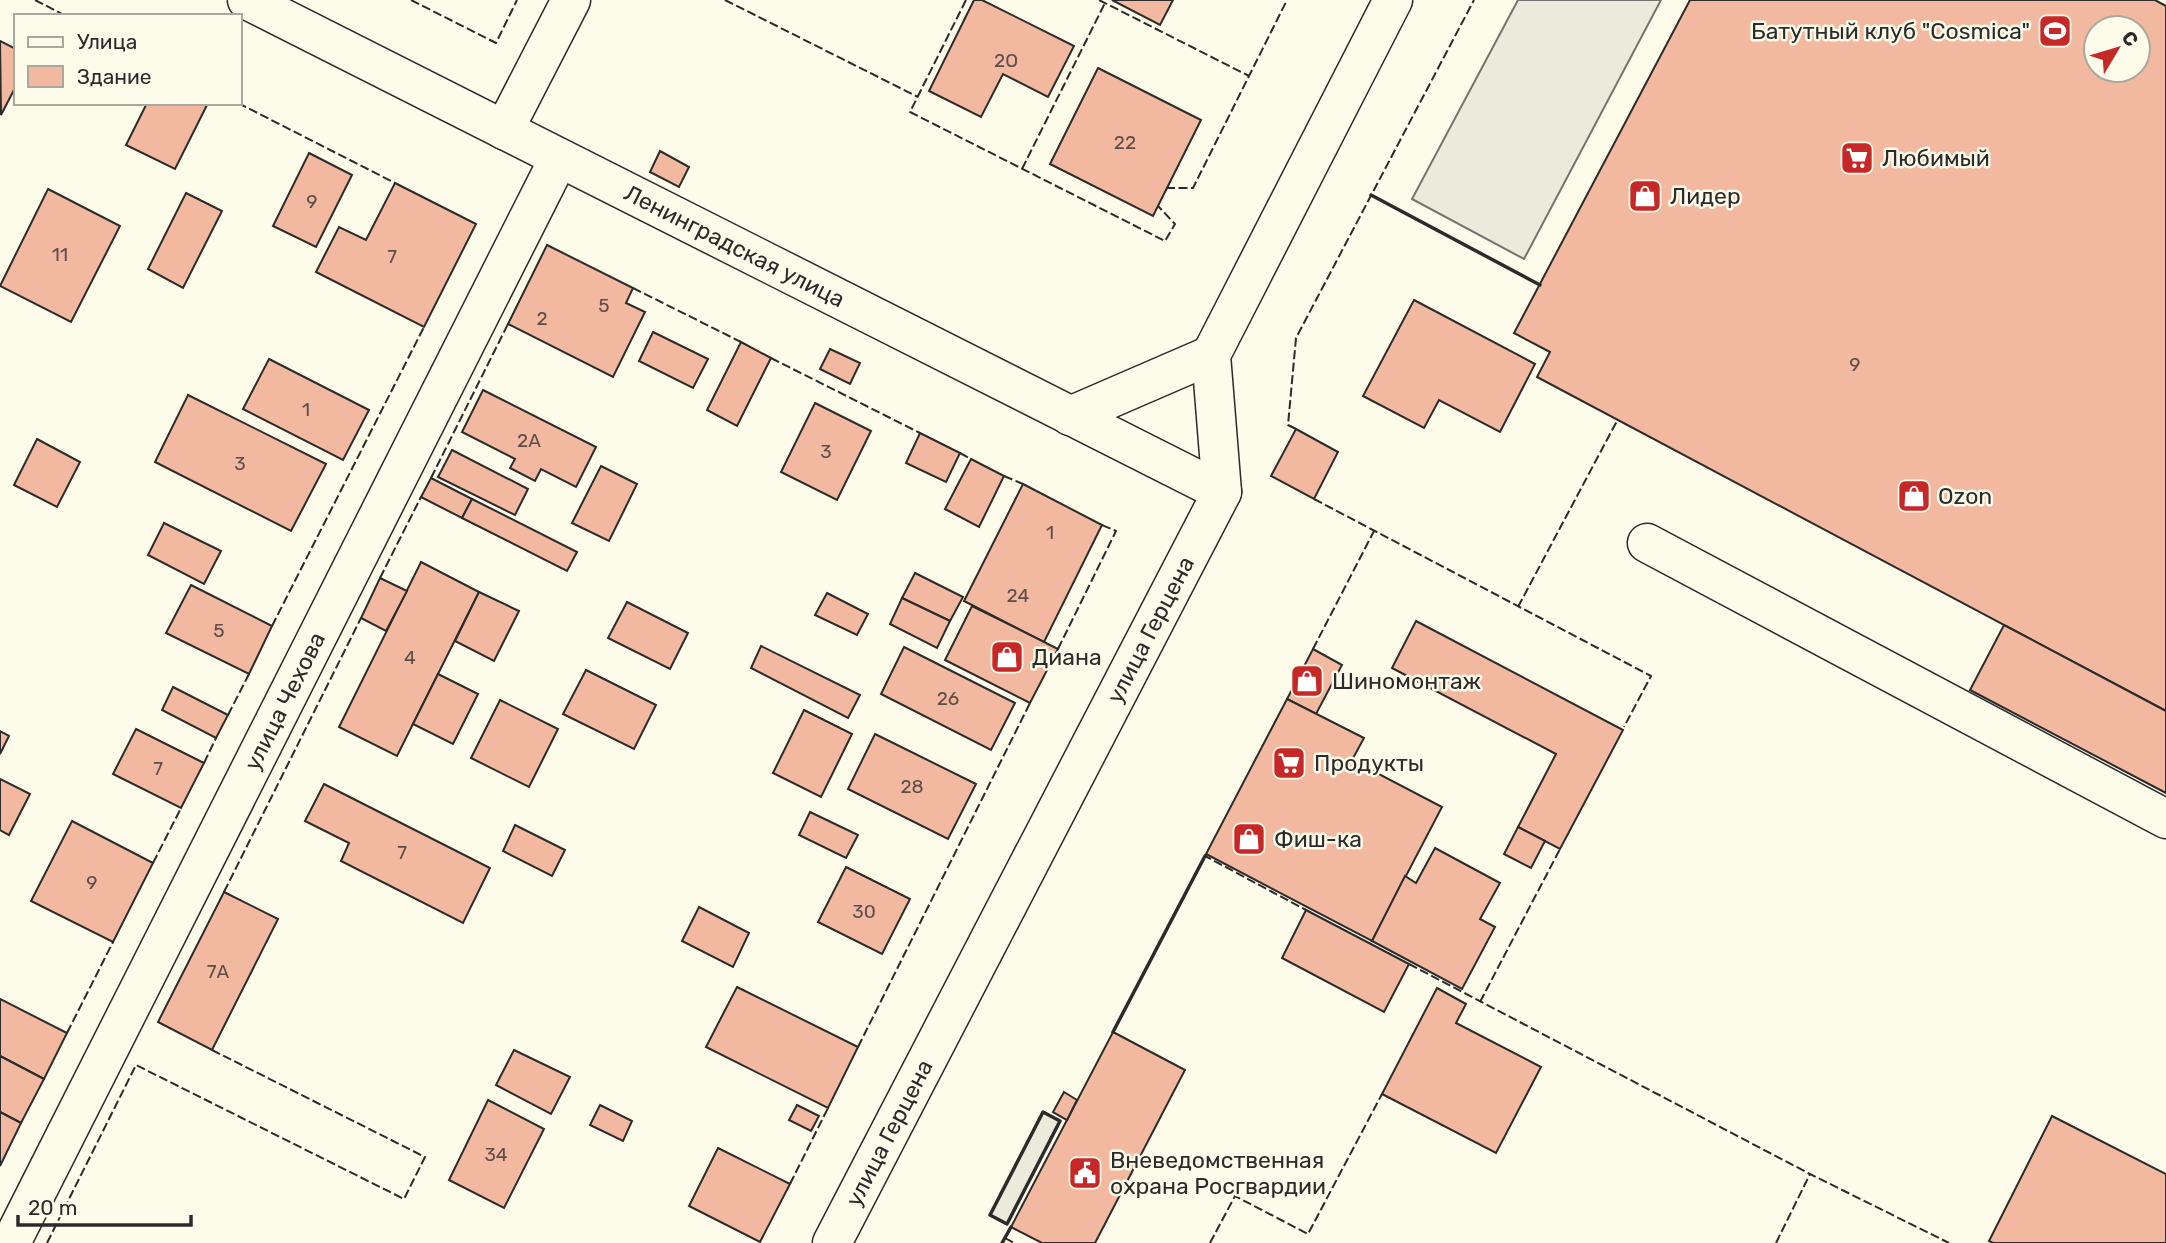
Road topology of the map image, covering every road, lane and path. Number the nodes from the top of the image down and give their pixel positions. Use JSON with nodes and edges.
{"nodes":[{"id":1,"x":247,"y":0,"type":"edge"},
{"id":2,"x":571,"y":0,"type":"edge"},
{"id":3,"x":1393,"y":0,"type":"edge"},
{"id":4,"x":504,"y":130,"type":"junction"},
{"id":5,"x":559,"y":158,"type":"junction"},
{"id":6,"x":1211,"y":355,"type":"junction"},
{"id":7,"x":1070,"y":416,"type":"junction"},
{"id":8,"x":1222,"y":492,"type":"junction"},
{"id":9,"x":1647,"y":543,"type":"dead end"},
{"id":10,"x":2166,"y":819,"type":"edge"},
{"id":11,"x":11,"y":1243,"type":"edge"},
{"id":12,"x":832,"y":1243,"type":"edge"}],
"edges":[{"from":1,"to":4,"type":"street","name":"Ленинградская улица"},
{"from":2,"to":4,"type":"street"},
{"from":3,"to":6,"type":"street"},
{"from":4,"to":5,"type":"street","name":"Ленинградская улица"},
{"from":5,"to":7,"type":"street","name":"Ленинградская улица"},
{"from":5,"to":11,"type":"street","name":"улица Чехова"},
{"from":6,"to":7,"type":"street"},
{"from":6,"to":8,"type":"street"},
{"from":7,"to":8,"type":"street","name":"Ленинградская улица"},
{"from":8,"to":12,"type":"street","name":"улица Герцена"},
{"from":9,"to":10,"type":"street"}]}
